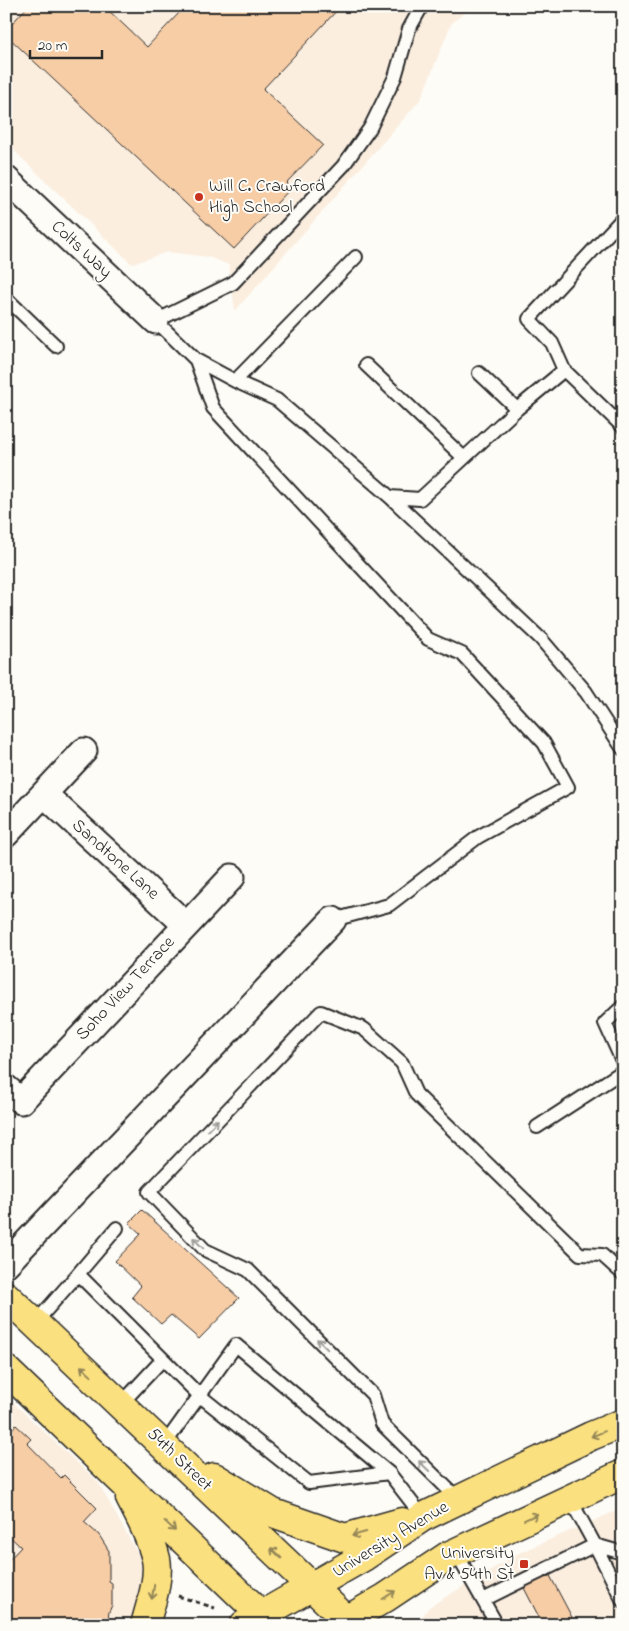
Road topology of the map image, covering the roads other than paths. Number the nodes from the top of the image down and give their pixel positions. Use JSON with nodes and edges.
{"nodes":[{"id":1,"x":422,"y":6,"type":"edge"},
{"id":2,"x":6,"y":179,"type":"edge"},
{"id":3,"x":623,"y":218,"type":"edge"},
{"id":4,"x":356,"y":257,"type":"dead end"},
{"id":5,"x":6,"y":298,"type":"edge"},
{"id":6,"x":156,"y":321,"type":"junction"},
{"id":7,"x":56,"y":346,"type":"dead end"},
{"id":8,"x":196,"y":360,"type":"junction"},
{"id":9,"x":366,"y":366,"type":"dead end"},
{"id":10,"x":564,"y":370,"type":"junction"},
{"id":11,"x":480,"y":373,"type":"dead end"},
{"id":12,"x":235,"y":381,"type":"junction"},
{"id":13,"x":517,"y":409,"type":"junction"},
{"id":14,"x":623,"y":427,"type":"edge"},
{"id":15,"x":464,"y":458,"type":"junction"},
{"id":16,"x":390,"y":497,"type":"junction"},
{"id":17,"x":623,"y":749,"type":"edge"},
{"id":18,"x":84,"y":751,"type":"dead end"},
{"id":19,"x":44,"y":794,"type":"junction"},
{"id":20,"x":6,"y":834,"type":"edge"},
{"id":21,"x":232,"y":877,"type":"dead end"},
{"id":22,"x":333,"y":920,"type":"joint"},
{"id":23,"x":186,"y":925,"type":"junction"},
{"id":24,"x":623,"y":1006,"type":"edge"},
{"id":25,"x":623,"y":1063,"type":"edge"},
{"id":26,"x":623,"y":1071,"type":"edge"},
{"id":27,"x":14,"y":1094,"type":"edge"},
{"id":28,"x":537,"y":1127,"type":"dead end"},
{"id":29,"x":117,"y":1228,"type":"dead end"},
{"id":30,"x":6,"y":1264,"type":"edge"},
{"id":31,"x":78,"y":1274,"type":"junction"},
{"id":32,"x":623,"y":1274,"type":"edge"},
{"id":33,"x":6,"y":1296,"type":"edge"},
{"id":34,"x":36,"y":1323,"type":"junction"},
{"id":35,"x":163,"y":1359,"type":"junction"},
{"id":36,"x":6,"y":1370,"type":"edge"},
{"id":37,"x":199,"y":1395,"type":"junction"},
{"id":38,"x":121,"y":1404,"type":"junction"},
{"id":39,"x":623,"y":1423,"type":"edge"},
{"id":40,"x":164,"y":1445,"type":"junction"},
{"id":41,"x":389,"y":1473,"type":"junction"},
{"id":42,"x":623,"y":1474,"type":"edge"},
{"id":43,"x":122,"y":1481,"type":"junction"},
{"id":44,"x":570,"y":1499,"type":"junction"},
{"id":45,"x":459,"y":1500,"type":"junction"},
{"id":46,"x":423,"y":1517,"type":"junction"},
{"id":47,"x":595,"y":1545,"type":"junction"},
{"id":48,"x":456,"y":1553,"type":"junction"},
{"id":49,"x":623,"y":1553,"type":"edge"},
{"id":50,"x":312,"y":1587,"type":"junction"},
{"id":51,"x":483,"y":1600,"type":"junction"},
{"id":52,"x":623,"y":1601,"type":"edge"},
{"id":53,"x":259,"y":1621,"type":"edge"},
{"id":54,"x":346,"y":1623,"type":"edge"},
{"id":55,"x":145,"y":1625,"type":"edge"},
{"id":56,"x":497,"y":1625,"type":"edge"}],
"edges":[{"from":1,"to":6,"type":"lane"},
{"from":2,"to":6,"type":"street","name":"Colts Way"},
{"from":3,"to":10,"type":"lane"},
{"from":4,"to":12,"type":"lane"},
{"from":5,"to":7,"type":"lane"},
{"from":6,"to":8,"type":"lane"},
{"from":8,"to":12,"type":"lane"},
{"from":8,"to":22,"type":"lane"},
{"from":9,"to":15,"type":"lane"},
{"from":10,"to":13,"type":"lane"},
{"from":10,"to":14,"type":"lane"},
{"from":11,"to":13,"type":"lane"},
{"from":12,"to":16,"type":"lane"},
{"from":13,"to":15,"type":"lane"},
{"from":15,"to":16,"type":"lane"},
{"from":16,"to":17,"type":"lane"},
{"from":18,"to":19,"type":"street"},
{"from":19,"to":20,"type":"street"},
{"from":19,"to":23,"type":"street","name":"Sandtone Lane"},
{"from":21,"to":23,"type":"street","name":"Soho View Terrace"},
{"from":22,"to":30,"type":"street"},
{"from":23,"to":27,"type":"street","name":"Soho View Terrace"},
{"from":24,"to":25,"type":"lane"},
{"from":26,"to":28,"type":"lane"},
{"from":29,"to":31,"type":"lane"},
{"from":31,"to":34,"type":"lane"},
{"from":31,"to":35,"type":"lane"},
{"from":45,"to":32,"type":"lane","one_way":true},
{"from":33,"to":34,"type":"main road","name":"54th Street"},
{"from":38,"to":34,"type":"main road","name":"54th Street","one_way":true},
{"from":35,"to":37,"type":"lane"},
{"from":35,"to":38,"type":"lane"},
{"from":36,"to":43,"type":"main road"},
{"from":37,"to":40,"type":"lane"},
{"from":37,"to":41,"type":"lane"},
{"from":37,"to":41,"type":"lane"},
{"from":38,"to":40,"type":"main road","name":"54th Street"},
{"from":39,"to":45,"type":"main road","name":"University Avenue","one_way":true},
{"from":46,"to":40,"type":"main road","one_way":true},
{"from":50,"to":40,"type":"main road","name":"54th Street","one_way":true},
{"from":41,"to":46,"type":"lane"},
{"from":42,"to":44,"type":"main road"},
{"from":43,"to":53,"type":"main road","one_way":true},
{"from":43,"to":55,"type":"main road","one_way":true},
{"from":44,"to":47,"type":"lane"},
{"from":48,"to":44,"type":"main road","one_way":true},
{"from":45,"to":46,"type":"main road","name":"University Avenue"},
{"from":46,"to":50,"type":"main road","name":"University Avenue"},
{"from":47,"to":49,"type":"lane"},
{"from":47,"to":51,"type":"lane"},
{"from":47,"to":52,"type":"lane"},
{"from":48,"to":51,"type":"lane"},
{"from":54,"to":48,"type":"main road","one_way":true},
{"from":50,"to":53,"type":"main road","name":"University Avenue"},
{"from":50,"to":54,"type":"main road","name":"54th Street"},
{"from":51,"to":56,"type":"lane"}]}
